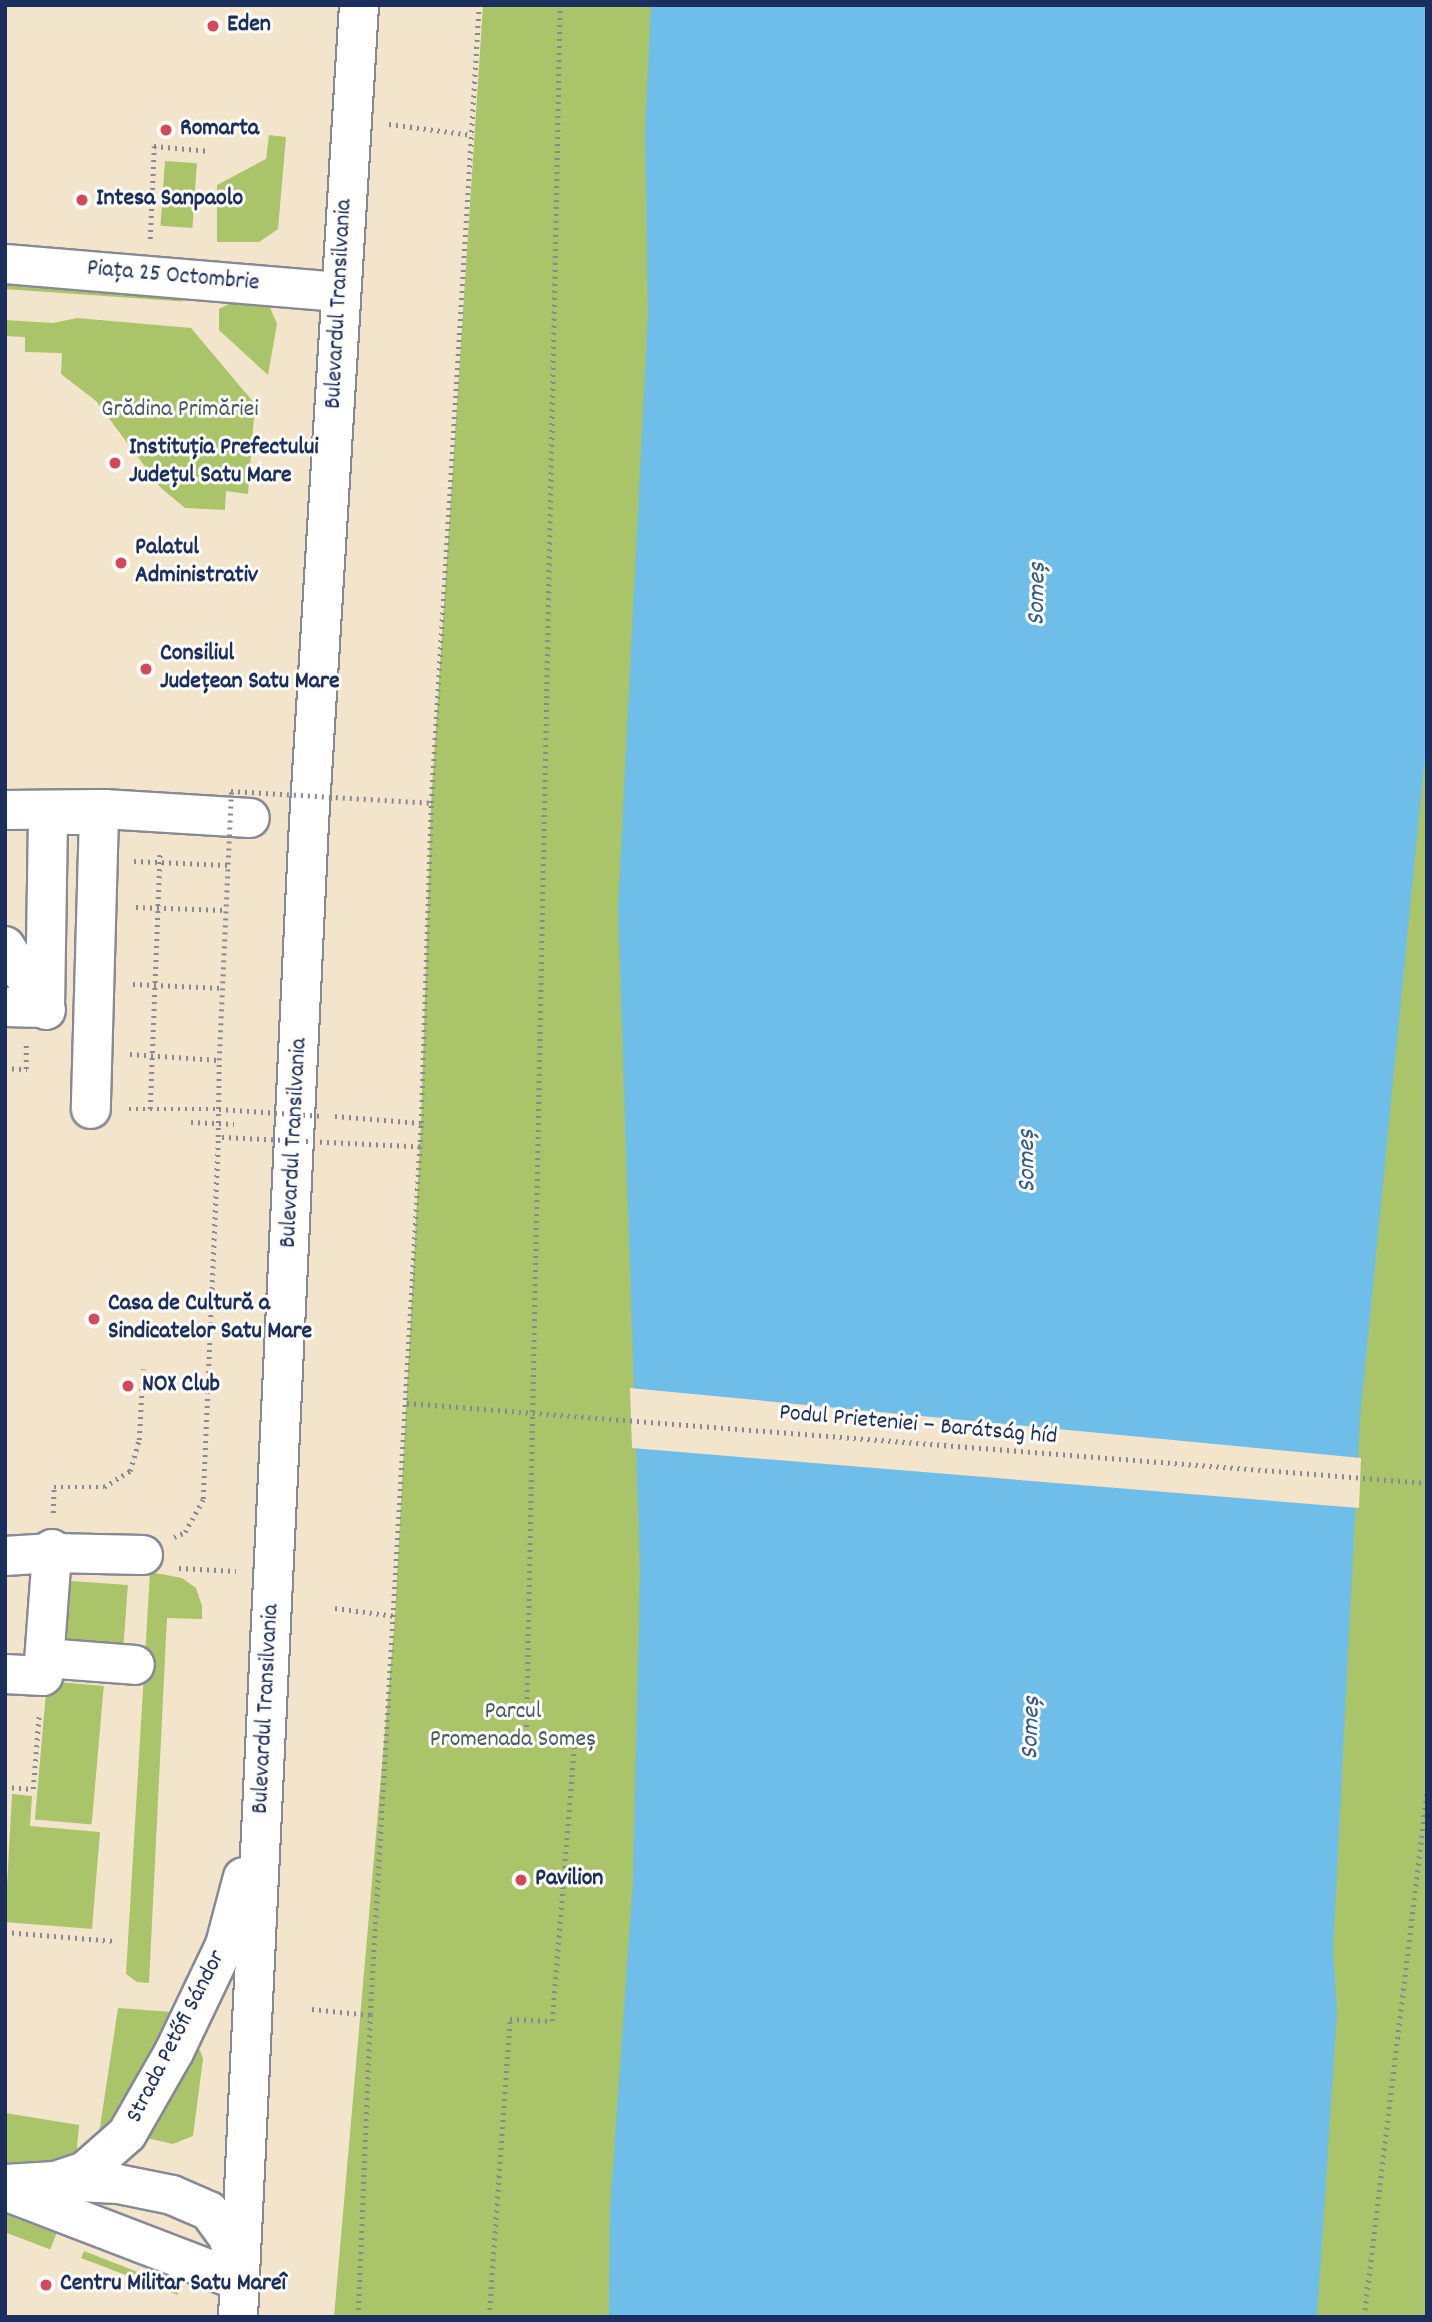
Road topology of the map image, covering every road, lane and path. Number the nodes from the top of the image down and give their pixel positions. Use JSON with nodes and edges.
{"nodes":[{"id":1,"x":359,"y":5,"type":"edge"},
{"id":2,"x":479,"y":5,"type":"edge"},
{"id":3,"x":560,"y":5,"type":"edge"},
{"id":4,"x":385,"y":124,"type":"dead end"},
{"id":5,"x":472,"y":135,"type":"junction"},
{"id":6,"x":210,"y":151,"type":"dead end"},
{"id":7,"x":150,"y":243,"type":"dead end"},
{"id":8,"x":5,"y":264,"type":"edge"},
{"id":9,"x":341,"y":292,"type":"junction"},
{"id":10,"x":311,"y":796,"type":"junction"},
{"id":11,"x":431,"y":803,"type":"junction"},
{"id":12,"x":5,"y":810,"type":"edge"},
{"id":13,"x":48,"y":813,"type":"junction"},
{"id":14,"x":250,"y":818,"type":"dead end"},
{"id":15,"x":161,"y":839,"type":"dead end"},
{"id":16,"x":46,"y":858,"type":"junction"},
{"id":17,"x":97,"y":860,"type":"junction"},
{"id":18,"x":160,"y":862,"type":"junction"},
{"id":19,"x":228,"y":865,"type":"junction"},
{"id":20,"x":46,"y":903,"type":"junction"},
{"id":21,"x":95,"y":905,"type":"junction"},
{"id":22,"x":158,"y":908,"type":"junction"},
{"id":23,"x":226,"y":910,"type":"junction"},
{"id":24,"x":5,"y":946,"type":"edge"},
{"id":25,"x":93,"y":982,"type":"junction"},
{"id":26,"x":155,"y":985,"type":"junction"},
{"id":27,"x":223,"y":988,"type":"junction"},
{"id":28,"x":45,"y":994,"type":"junction"},
{"id":29,"x":5,"y":1007,"type":"edge"},
{"id":30,"x":91,"y":1052,"type":"junction"},
{"id":31,"x":152,"y":1056,"type":"junction"},
{"id":32,"x":219,"y":1060,"type":"junction"},
{"id":33,"x":5,"y":1068,"type":"edge"},
{"id":34,"x":27,"y":1069,"type":"dead end"},
{"id":35,"x":91,"y":1109,"type":"joint"},
{"id":36,"x":150,"y":1109,"type":"junction"},
{"id":37,"x":219,"y":1109,"type":"junction"},
{"id":38,"x":191,"y":1122,"type":"dead end"},
{"id":39,"x":421,"y":1123,"type":"junction"},
{"id":40,"x":234,"y":1124,"type":"dead end"},
{"id":41,"x":218,"y":1137,"type":"junction"},
{"id":42,"x":420,"y":1147,"type":"junction"},
{"id":43,"x":143,"y":1369,"type":"dead end"},
{"id":44,"x":407,"y":1403,"type":"junction"},
{"id":45,"x":1427,"y":1483,"type":"edge"},
{"id":46,"x":153,"y":1549,"type":"joint"},
{"id":47,"x":52,"y":1551,"type":"junction"},
{"id":48,"x":5,"y":1556,"type":"edge"},
{"id":49,"x":335,"y":1608,"type":"dead end"},
{"id":50,"x":396,"y":1616,"type":"junction"},
{"id":51,"x":135,"y":1665,"type":"dead end"},
{"id":52,"x":44,"y":1667,"type":"junction"},
{"id":53,"x":5,"y":1674,"type":"edge"},
{"id":54,"x":5,"y":1787,"type":"edge"},
{"id":55,"x":1427,"y":1790,"type":"edge"},
{"id":56,"x":262,"y":1807,"type":"junction"},
{"id":57,"x":5,"y":1932,"type":"edge"},
{"id":58,"x":115,"y":1941,"type":"dead end"},
{"id":59,"x":312,"y":2009,"type":"dead end"},
{"id":60,"x":370,"y":2015,"type":"junction"},
{"id":61,"x":55,"y":2181,"type":"junction"},
{"id":62,"x":5,"y":2184,"type":"edge"},
{"id":63,"x":5,"y":2191,"type":"edge"},
{"id":64,"x":239,"y":2299,"type":"edge"},
{"id":65,"x":358,"y":2317,"type":"edge"},
{"id":66,"x":489,"y":2317,"type":"edge"},
{"id":67,"x":1364,"y":2317,"type":"edge"}],
"edges":[{"from":1,"to":9,"type":"street","name":"Bulevardul Transilvania"},
{"from":2,"to":5,"type":"path"},
{"from":3,"to":66,"type":"path"},
{"from":4,"to":5,"type":"path"},
{"from":5,"to":11,"type":"path"},
{"from":6,"to":7,"type":"path"},
{"from":8,"to":9,"type":"street","name":"Piața 25 Octombrie"},
{"from":9,"to":10,"type":"street","name":"Bulevardul Transilvania"},
{"from":10,"to":11,"type":"path","bridge":true},
{"from":10,"to":19,"type":"path","bridge":true},
{"from":10,"to":56,"type":"street","name":"Bulevardul Transilvania"},
{"from":11,"to":39,"type":"path"},
{"from":12,"to":13,"type":"street"},
{"from":13,"to":14,"type":"street"},
{"from":13,"to":16,"type":"street"},
{"from":13,"to":17,"type":"street"},
{"from":15,"to":18,"type":"path"},
{"from":16,"to":17,"type":"street"},
{"from":16,"to":20,"type":"street"},
{"from":17,"to":18,"type":"path"},
{"from":17,"to":21,"type":"street"},
{"from":18,"to":19,"type":"path"},
{"from":18,"to":22,"type":"path"},
{"from":19,"to":23,"type":"path","bridge":true},
{"from":20,"to":21,"type":"street"},
{"from":20,"to":28,"type":"street"},
{"from":21,"to":22,"type":"path"},
{"from":21,"to":25,"type":"street"},
{"from":22,"to":23,"type":"path"},
{"from":22,"to":26,"type":"path"},
{"from":23,"to":27,"type":"path","bridge":true},
{"from":24,"to":28,"type":"street"},
{"from":25,"to":26,"type":"path"},
{"from":25,"to":28,"type":"street"},
{"from":25,"to":30,"type":"street"},
{"from":26,"to":27,"type":"path"},
{"from":26,"to":31,"type":"path"},
{"from":27,"to":32,"type":"path","bridge":true},
{"from":28,"to":29,"type":"street"},
{"from":28,"to":30,"type":"street"},
{"from":30,"to":31,"type":"path"},
{"from":30,"to":35,"type":"street"},
{"from":31,"to":32,"type":"path"},
{"from":31,"to":36,"type":"path"},
{"from":32,"to":37,"type":"path","bridge":true},
{"from":33,"to":34,"type":"path"},
{"from":35,"to":36,"type":"path"},
{"from":36,"to":37,"type":"path"},
{"from":37,"to":39,"type":"path","bridge":true},
{"from":37,"to":41,"type":"path","bridge":true},
{"from":38,"to":40,"type":"path"},
{"from":39,"to":42,"type":"path"},
{"from":41,"to":42,"type":"path","bridge":true},
{"from":41,"to":46,"type":"path"},
{"from":42,"to":44,"type":"path"},
{"from":43,"to":47,"type":"path"},
{"from":44,"to":45,"type":"path","name":"Podul Prieteniei – Barátság híd","bridge":true},
{"from":44,"to":50,"type":"path"},
{"from":46,"to":47,"type":"street"},
{"from":47,"to":48,"type":"street"},
{"from":47,"to":52,"type":"street"},
{"from":49,"to":50,"type":"path"},
{"from":50,"to":60,"type":"path"},
{"from":51,"to":52,"type":"street"},
{"from":52,"to":53,"type":"street"},
{"from":52,"to":54,"type":"path"},
{"from":55,"to":67,"type":"path"},
{"from":56,"to":61,"type":"street","name":"Strada Petőfi Sándor"},
{"from":56,"to":64,"type":"street","name":"Bulevardul Transilvania"},
{"from":57,"to":58,"type":"path"},
{"from":59,"to":60,"type":"path"},
{"from":60,"to":65,"type":"path"},
{"from":61,"to":62,"type":"street","name":"Strada Petőfi Sándor"},
{"from":61,"to":64,"type":"street"},
{"from":63,"to":64,"type":"street"}]}
